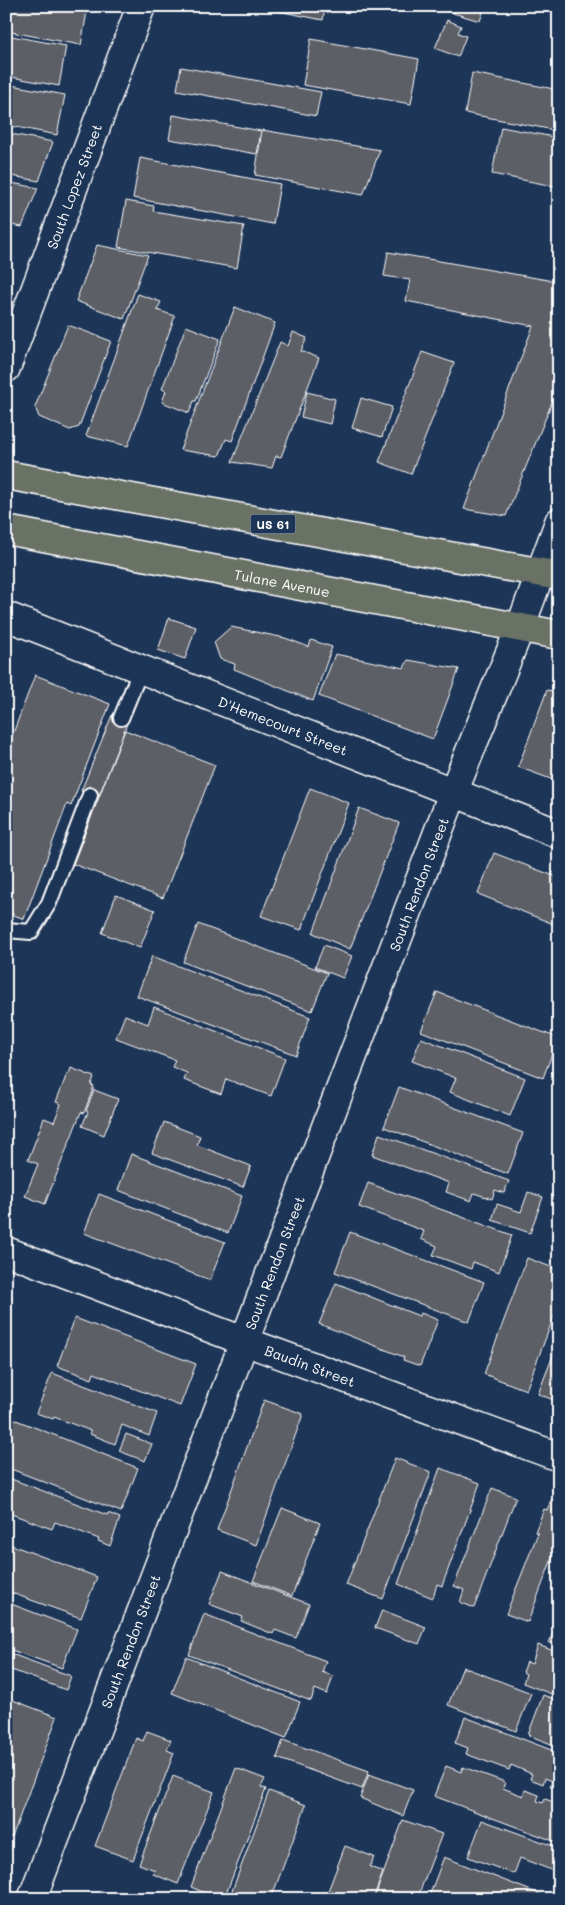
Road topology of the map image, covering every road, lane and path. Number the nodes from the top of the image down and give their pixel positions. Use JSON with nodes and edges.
{"nodes":[{"id":1,"x":141,"y":6,"type":"edge"},
{"id":2,"x":6,"y":368,"type":"edge"},
{"id":3,"x":6,"y":474,"type":"edge"},
{"id":4,"x":559,"y":522,"type":"edge"},
{"id":5,"x":6,"y":530,"type":"edge"},
{"id":6,"x":549,"y":574,"type":"edge"},
{"id":7,"x":6,"y":616,"type":"edge"},
{"id":8,"x":520,"y":628,"type":"junction"},
{"id":9,"x":559,"y":635,"type":"edge"},
{"id":10,"x":141,"y":669,"type":"junction"},
{"id":11,"x":121,"y":718,"type":"dead end"},
{"id":12,"x":453,"y":793,"type":"junction"},
{"id":13,"x":90,"y":794,"type":"dead end"},
{"id":14,"x":559,"y":834,"type":"edge"},
{"id":15,"x":6,"y":930,"type":"edge"},
{"id":16,"x":6,"y":1251,"type":"edge"},
{"id":17,"x":244,"y":1341,"type":"junction"},
{"id":18,"x":559,"y":1457,"type":"edge"},
{"id":19,"x":32,"y":1899,"type":"edge"}],
"edges":[{"from":1,"to":2,"type":"street","name":"South Lopez Street"},
{"from":3,"to":6,"type":"main road","number":"US 61"},
{"from":4,"to":6,"type":"street"},
{"from":5,"to":8,"type":"main road","name":"Tulane Avenue"},
{"from":6,"to":8,"type":"street"},
{"from":7,"to":10,"type":"street","name":"D'Hemecourt Street"},
{"from":8,"to":9,"type":"main road","name":"Tulane Avenue"},
{"from":8,"to":12,"type":"street","name":"South Rendon Street"},
{"from":10,"to":11,"type":"lane"},
{"from":10,"to":12,"type":"street","name":"D'Hemecourt Street"},
{"from":12,"to":14,"type":"street","name":"D'Hemecourt Street"},
{"from":12,"to":17,"type":"street","name":"South Rendon Street"},
{"from":13,"to":15,"type":"lane"},
{"from":16,"to":17,"type":"street","name":"Baudin Street"},
{"from":17,"to":18,"type":"street","name":"Baudin Street"},
{"from":17,"to":19,"type":"street","name":"South Rendon Street"}]}
